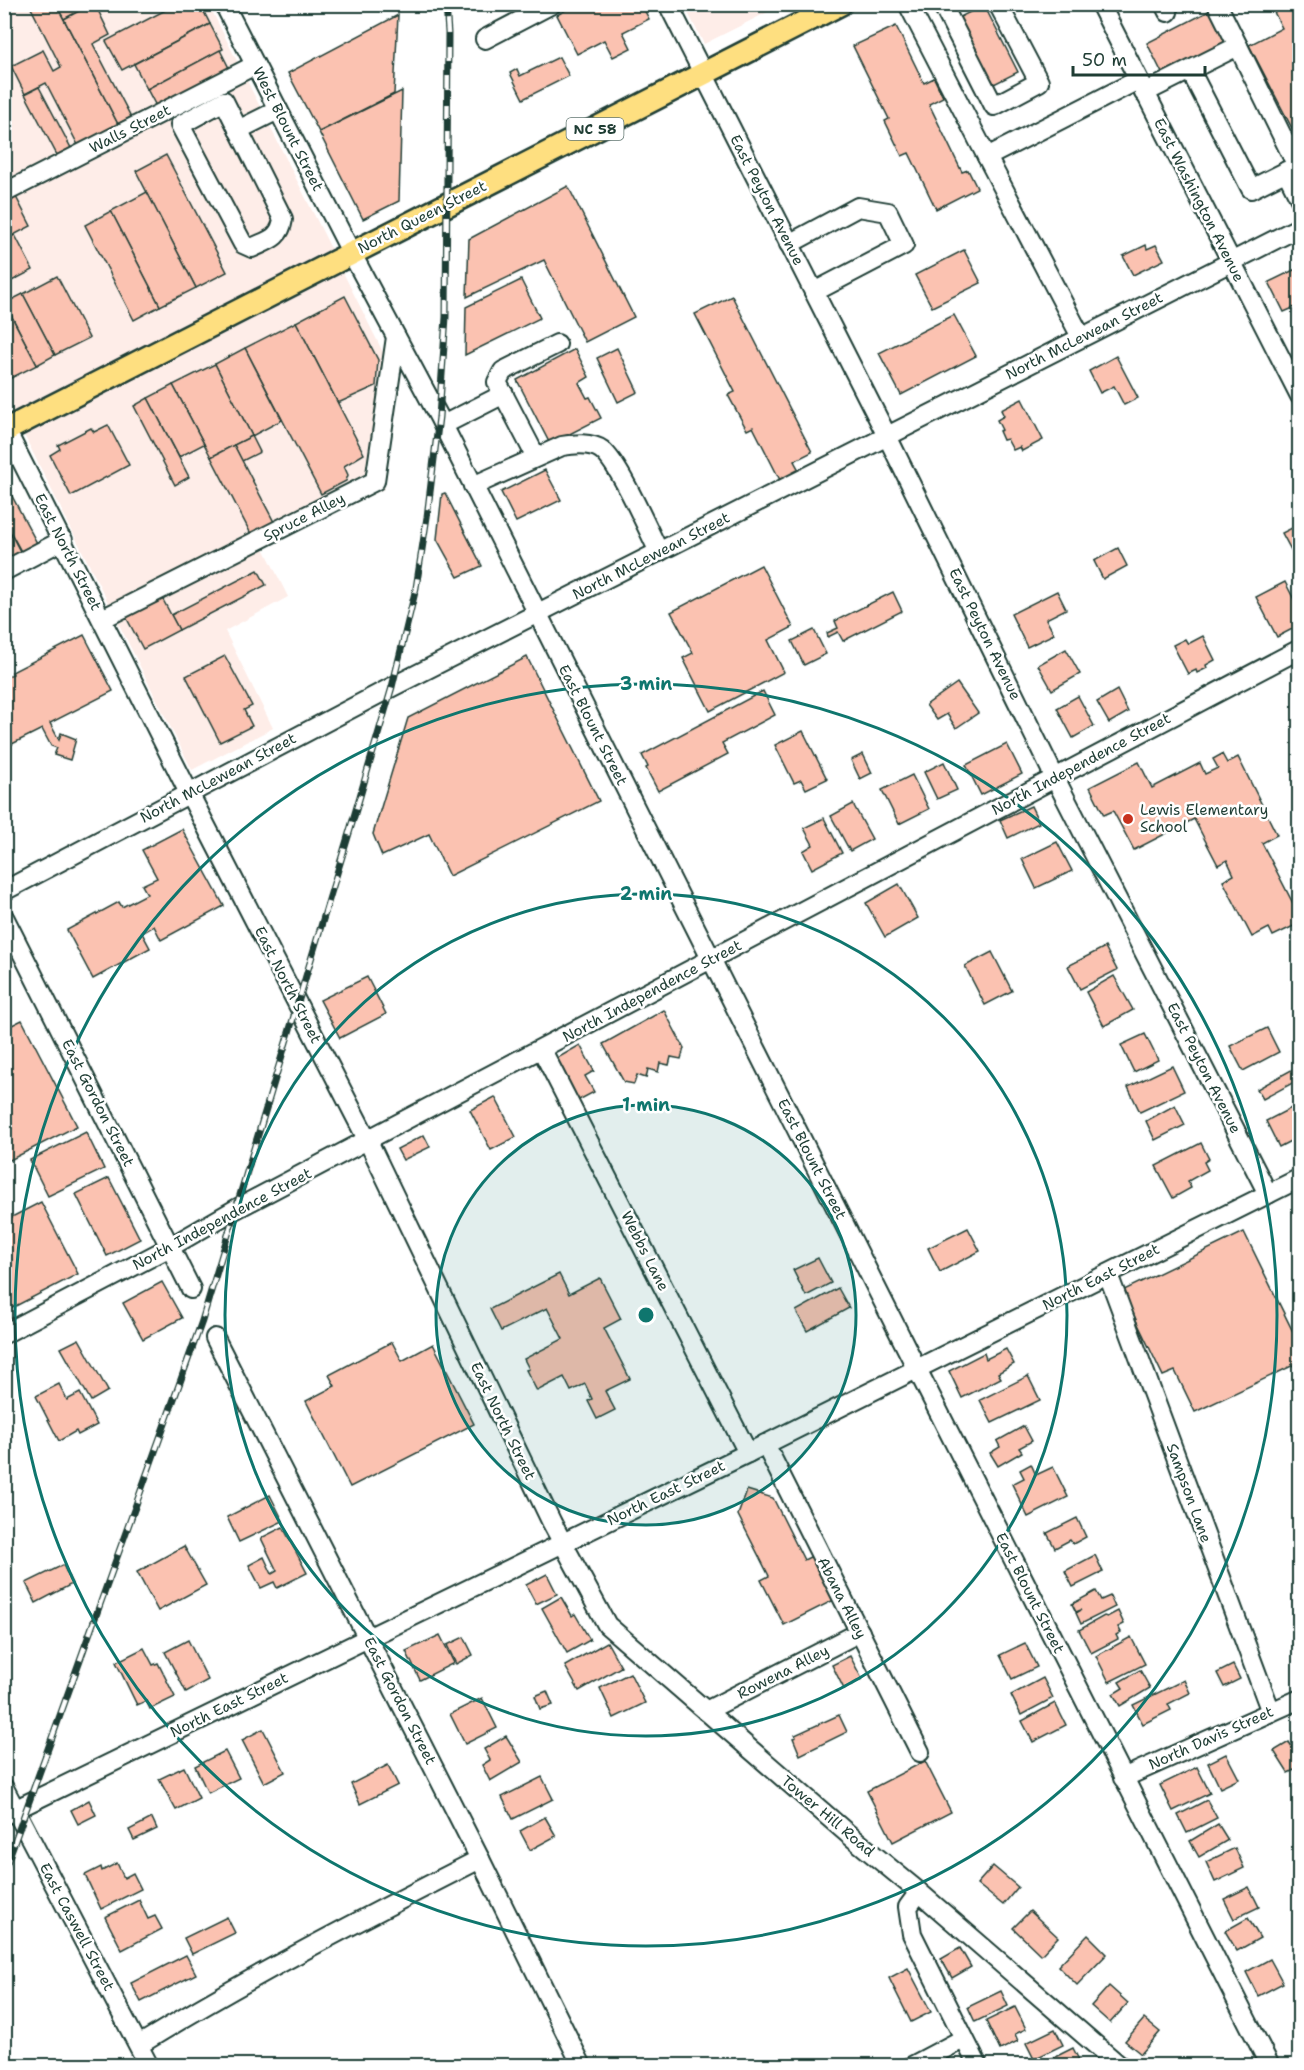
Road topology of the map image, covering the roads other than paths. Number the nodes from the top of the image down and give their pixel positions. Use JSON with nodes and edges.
{"nodes":[{"id":1,"x":552,"y":4,"type":"edge"},
{"id":2,"x":668,"y":4,"type":"edge"},
{"id":3,"x":840,"y":4,"type":"edge"},
{"id":4,"x":908,"y":4,"type":"edge"},
{"id":5,"x":942,"y":4,"type":"edge"},
{"id":6,"x":998,"y":4,"type":"edge"},
{"id":7,"x":1100,"y":4,"type":"edge"},
{"id":8,"x":1217,"y":4,"type":"edge"},
{"id":9,"x":226,"y":5,"type":"edge"},
{"id":10,"x":485,"y":39,"type":"dead end"},
{"id":11,"x":1238,"y":46,"type":"junction"},
{"id":12,"x":255,"y":65,"type":"junction"},
{"id":13,"x":1190,"y":70,"type":"junction"},
{"id":14,"x":703,"y":74,"type":"junction"},
{"id":15,"x":1141,"y":86,"type":"junction"},
{"id":16,"x":220,"y":93,"type":"junction"},
{"id":17,"x":172,"y":108,"type":"junction"},
{"id":18,"x":278,"y":110,"type":"junction"},
{"id":19,"x":180,"y":125,"type":"junction"},
{"id":20,"x":238,"y":130,"type":"junction"},
{"id":21,"x":987,"y":157,"type":"junction"},
{"id":22,"x":1294,"y":167,"type":"edge"},
{"id":23,"x":4,"y":193,"type":"edge"},
{"id":24,"x":1299,"y":199,"type":"edge"},
{"id":25,"x":1299,"y":226,"type":"edge"},
{"id":26,"x":789,"y":244,"type":"junction"},
{"id":27,"x":352,"y":254,"type":"junction"},
{"id":28,"x":1231,"y":261,"type":"junction"},
{"id":29,"x":814,"y":292,"type":"junction"},
{"id":30,"x":396,"y":337,"type":"junction"},
{"id":31,"x":1081,"y":337,"type":"junction"},
{"id":32,"x":557,"y":344,"type":"dead end"},
{"id":33,"x":504,"y":393,"type":"junction"},
{"id":34,"x":1299,"y":396,"type":"edge"},
{"id":35,"x":443,"y":424,"type":"junction"},
{"id":36,"x":5,"y":429,"type":"edge"},
{"id":37,"x":887,"y":436,"type":"junction"},
{"id":38,"x":536,"y":457,"type":"junction"},
{"id":39,"x":473,"y":486,"type":"junction"},
{"id":40,"x":63,"y":540,"type":"junction"},
{"id":41,"x":659,"y":552,"type":"junction"},
{"id":42,"x":4,"y":571,"type":"edge"},
{"id":43,"x":537,"y":614,"type":"junction"},
{"id":44,"x":102,"y":619,"type":"junction"},
{"id":45,"x":1298,"y":653,"type":"edge"},
{"id":46,"x":1055,"y":778,"type":"junction"},
{"id":47,"x":189,"y":793,"type":"junction"},
{"id":48,"x":4,"y":891,"type":"edge"},
{"id":49,"x":4,"y":917,"type":"edge"},
{"id":50,"x":711,"y":960,"type":"junction"},
{"id":51,"x":542,"y":1050,"type":"junction"},
{"id":52,"x":368,"y":1141,"type":"junction"},
{"id":53,"x":1299,"y":1178,"type":"edge"},
{"id":54,"x":1268,"y":1194,"type":"junction"},
{"id":55,"x":171,"y":1247,"type":"junction"},
{"id":56,"x":1108,"y":1274,"type":"junction"},
{"id":57,"x":191,"y":1289,"type":"dead end"},
{"id":58,"x":4,"y":1334,"type":"edge"},
{"id":59,"x":215,"y":1338,"type":"dead end"},
{"id":60,"x":917,"y":1369,"type":"junction"},
{"id":61,"x":765,"y":1444,"type":"junction"},
{"id":62,"x":747,"y":1453,"type":"junction"},
{"id":63,"x":564,"y":1543,"type":"junction"},
{"id":64,"x":860,"y":1632,"type":"junction"},
{"id":65,"x":368,"y":1637,"type":"junction"},
{"id":66,"x":1299,"y":1699,"type":"edge"},
{"id":67,"x":706,"y":1711,"type":"junction"},
{"id":68,"x":1271,"y":1712,"type":"junction"},
{"id":69,"x":920,"y":1752,"type":"dead end"},
{"id":70,"x":1123,"y":1778,"type":"junction"},
{"id":71,"x":4,"y":1788,"type":"edge"},
{"id":72,"x":17,"y":1809,"type":"edge"},
{"id":73,"x":480,"y":1859,"type":"junction"},
{"id":74,"x":919,"y":1892,"type":"junction"},
{"id":75,"x":963,"y":2039,"type":"junction"},
{"id":76,"x":139,"y":2045,"type":"junction"},
{"id":77,"x":149,"y":2066,"type":"edge"},
{"id":78,"x":582,"y":2066,"type":"edge"},
{"id":79,"x":912,"y":2066,"type":"edge"},
{"id":80,"x":978,"y":2066,"type":"edge"},
{"id":81,"x":1120,"y":2066,"type":"edge"},
{"id":82,"x":1270,"y":2066,"type":"edge"}],
"edges":[{"from":1,"to":10,"type":"street"},
{"from":2,"to":14,"type":"street","name":"East Peyton Avenue"},
{"from":3,"to":14,"type":"main road","name":"North Queen Street","number":"NC 58"},
{"from":4,"to":21,"type":"street"},
{"from":5,"to":6,"type":"street"},
{"from":7,"to":15,"type":"street","name":"East Washington Avenue"},
{"from":8,"to":11,"type":"street"},
{"from":9,"to":12,"type":"street","name":"West Blount Street"},
{"from":11,"to":13,"type":"street"},
{"from":11,"to":22,"type":"street"},
{"from":12,"to":16,"type":"street","name":"Walls Street"},
{"from":12,"to":18,"type":"street","name":"West Blount Street"},
{"from":13,"to":15,"type":"street"},
{"from":13,"to":22,"type":"street"},
{"from":14,"to":26,"type":"street","name":"East Peyton Avenue"},
{"from":14,"to":27,"type":"main road","name":"North Queen Street","number":"NC 58"},
{"from":15,"to":21,"type":"street"},
{"from":15,"to":28,"type":"street","name":"East Washington Avenue"},
{"from":16,"to":17,"type":"street","name":"Walls Street"},
{"from":16,"to":19,"type":"street"},
{"from":16,"to":20,"type":"street"},
{"from":17,"to":19,"type":"street"},
{"from":17,"to":23,"type":"street","name":"Walls Street"},
{"from":18,"to":20,"type":"street"},
{"from":18,"to":27,"type":"street","name":"West Blount Street"},
{"from":19,"to":20,"type":"street"},
{"from":21,"to":31,"type":"street"},
{"from":22,"to":24,"type":"street"},
{"from":25,"to":28,"type":"street","name":"North McLewean Street"},
{"from":26,"to":29,"type":"street","name":"East Peyton Avenue"},
{"from":26,"to":29,"type":"street"},
{"from":27,"to":30,"type":"street","name":"East Blount Street"},
{"from":27,"to":36,"type":"main road","name":"North Queen Street","number":"NC 58"},
{"from":28,"to":31,"type":"street","name":"North McLewean Street"},
{"from":28,"to":34,"type":"street","name":"East Washington Avenue"},
{"from":29,"to":37,"type":"street","name":"East Peyton Avenue"},
{"from":30,"to":35,"type":"street","name":"East Blount Street"},
{"from":30,"to":44,"type":"street","name":"Spruce Alley"},
{"from":31,"to":37,"type":"street","name":"North McLewean Street"},
{"from":32,"to":33,"type":"street"},
{"from":33,"to":35,"type":"street"},
{"from":33,"to":38,"type":"street"},
{"from":35,"to":39,"type":"street","name":"East Blount Street"},
{"from":36,"to":40,"type":"street","name":"East North Street"},
{"from":37,"to":41,"type":"street","name":"North McLewean Street"},
{"from":37,"to":46,"type":"street","name":"East Peyton Avenue"},
{"from":38,"to":39,"type":"street"},
{"from":38,"to":41,"type":"street"},
{"from":39,"to":43,"type":"street","name":"East Blount Street"},
{"from":40,"to":42,"type":"street"},
{"from":40,"to":44,"type":"street","name":"East North Street"},
{"from":41,"to":43,"type":"street","name":"North McLewean Street"},
{"from":43,"to":47,"type":"street","name":"North McLewean Street"},
{"from":43,"to":50,"type":"street","name":"East Blount Street"},
{"from":44,"to":47,"type":"street","name":"East North Street"},
{"from":45,"to":46,"type":"street","name":"North Independence Street"},
{"from":46,"to":50,"type":"street","name":"North Independence Street"},
{"from":46,"to":54,"type":"street","name":"East Peyton Avenue"},
{"from":47,"to":48,"type":"street","name":"North McLewean Street"},
{"from":47,"to":52,"type":"street","name":"East North Street"},
{"from":49,"to":55,"type":"street","name":"East Gordon Street"},
{"from":50,"to":51,"type":"street","name":"North Independence Street"},
{"from":50,"to":60,"type":"street","name":"East Blount Street"},
{"from":51,"to":52,"type":"street","name":"North Independence Street"},
{"from":51,"to":62,"type":"street","name":"Webbs Lane"},
{"from":52,"to":55,"type":"street","name":"North Independence Street"},
{"from":52,"to":63,"type":"street","name":"East North Street"},
{"from":53,"to":54,"type":"street","name":"North East Street"},
{"from":54,"to":56,"type":"street","name":"North East Street"},
{"from":55,"to":57,"type":"street","name":"East Gordon Street"},
{"from":55,"to":58,"type":"street","name":"North Independence Street"},
{"from":56,"to":60,"type":"street","name":"North East Street"},
{"from":56,"to":68,"type":"street","name":"Sampson Lane"},
{"from":59,"to":65,"type":"street","name":"East Gordon Street"},
{"from":60,"to":61,"type":"street","name":"North East Street"},
{"from":60,"to":70,"type":"street","name":"East Blount Street"},
{"from":61,"to":62,"type":"street","name":"North East Street"},
{"from":61,"to":64,"type":"street","name":"Abana Alley"},
{"from":62,"to":63,"type":"street","name":"North East Street"},
{"from":63,"to":65,"type":"street","name":"North East Street"},
{"from":63,"to":67,"type":"street","name":"Tower Hill Road"},
{"from":64,"to":67,"type":"street","name":"Rowena Alley"},
{"from":64,"to":69,"type":"street","name":"Abana Alley"},
{"from":65,"to":72,"type":"street","name":"North East Street"},
{"from":65,"to":73,"type":"street","name":"East Gordon Street"},
{"from":66,"to":68,"type":"street","name":"North Davis Street"},
{"from":67,"to":74,"type":"street","name":"Tower Hill Road"},
{"from":68,"to":70,"type":"street","name":"North Davis Street"},
{"from":70,"to":82,"type":"street","name":"East Blount Street"},
{"from":71,"to":72,"type":"street","name":"East Caswell Street"},
{"from":72,"to":76,"type":"street","name":"East Caswell Street"},
{"from":73,"to":76,"type":"street"},
{"from":73,"to":78,"type":"street","name":"East Gordon Street"},
{"from":74,"to":75,"type":"street"},
{"from":74,"to":81,"type":"street","name":"Tower Hill Road"},
{"from":75,"to":79,"type":"street"},
{"from":75,"to":80,"type":"street"},
{"from":76,"to":77,"type":"street","name":"East Caswell Street"}]}
